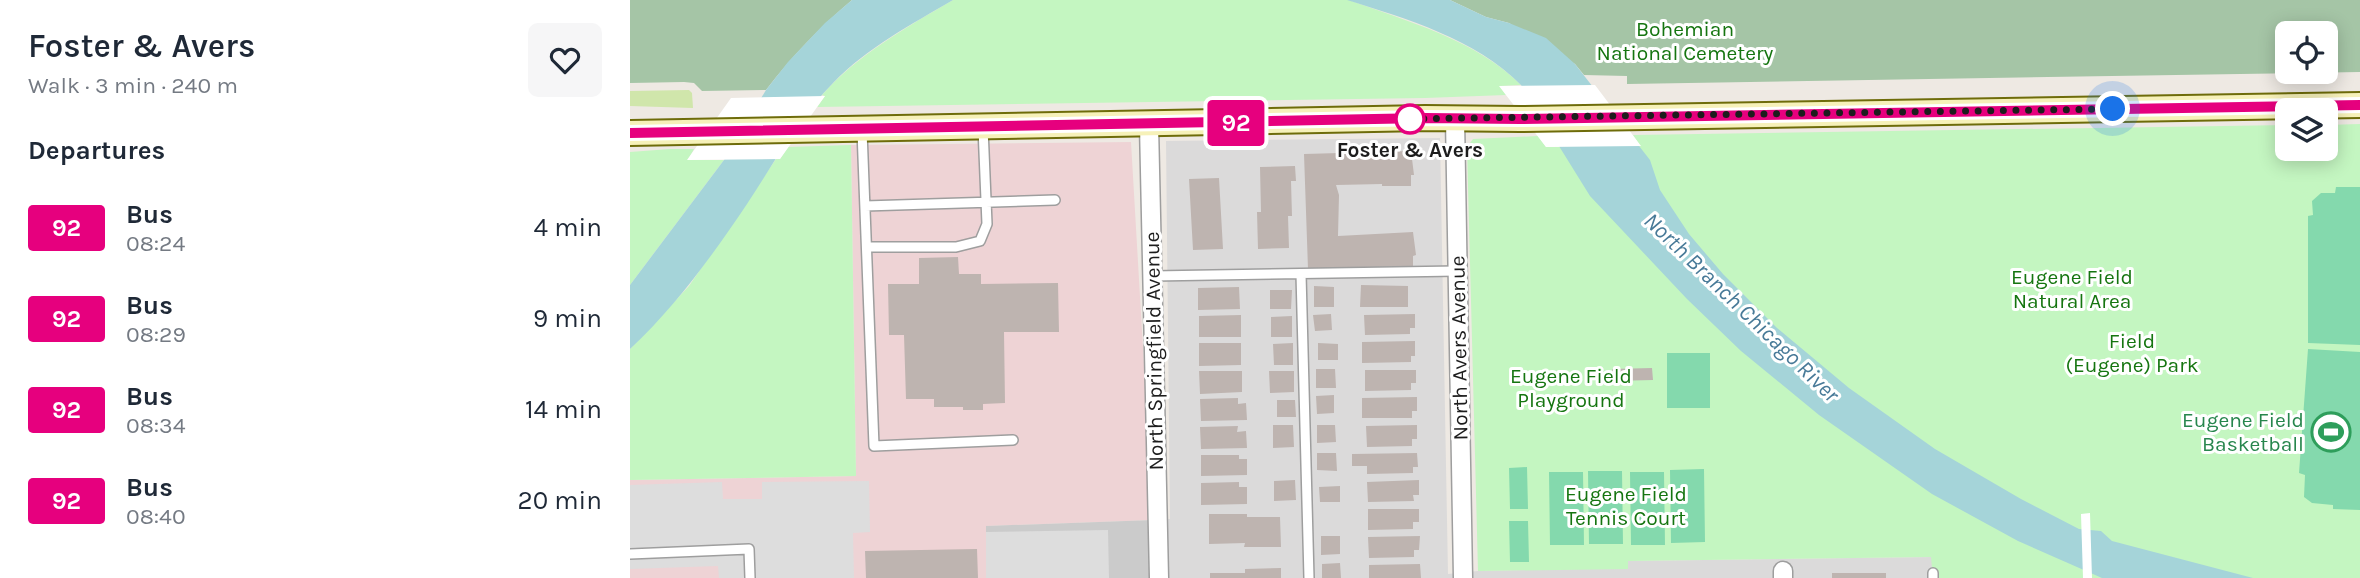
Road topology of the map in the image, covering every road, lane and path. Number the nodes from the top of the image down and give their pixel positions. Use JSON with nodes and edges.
{"nodes":[{"id":1,"x":2360,"y":105,"type":"edge"},
{"id":2,"x":1455,"y":119,"type":"junction"},
{"id":3,"x":1149,"y":125,"type":"junction"},
{"id":4,"x":983,"y":128,"type":"junction"},
{"id":5,"x":861,"y":129,"type":"junction"},
{"id":6,"x":630,"y":133,"type":"edge"},
{"id":7,"x":1055,"y":200,"type":"dead end"},
{"id":8,"x":986,"y":201,"type":"junction"},
{"id":9,"x":865,"y":206,"type":"junction"},
{"id":10,"x":867,"y":247,"type":"junction"},
{"id":11,"x":1457,"y":271,"type":"junction"},
{"id":12,"x":1301,"y":274,"type":"junction"},
{"id":13,"x":1153,"y":276,"type":"junction"},
{"id":14,"x":1013,"y":440,"type":"dead end"},
{"id":15,"x":630,"y":554,"type":"edge"},
{"id":16,"x":750,"y":578,"type":"edge"},
{"id":17,"x":1159,"y":578,"type":"edge"},
{"id":18,"x":1309,"y":578,"type":"edge"},
{"id":19,"x":1463,"y":578,"type":"edge"}],
"edges":[{"from":1,"to":2,"type":"main road"},
{"from":2,"to":3,"type":"main road"},
{"from":2,"to":11,"type":"street","name":"North Avers Avenue"},
{"from":3,"to":4,"type":"main road"},
{"from":3,"to":13,"type":"street","name":"North Springfield Avenue"},
{"from":4,"to":5,"type":"main road"},
{"from":4,"to":8,"type":"lane"},
{"from":5,"to":6,"type":"main road"},
{"from":5,"to":9,"type":"lane"},
{"from":7,"to":8,"type":"lane"},
{"from":8,"to":9,"type":"lane"},
{"from":8,"to":10,"type":"lane"},
{"from":9,"to":10,"type":"lane"},
{"from":10,"to":14,"type":"lane"},
{"from":11,"to":12,"type":"lane"},
{"from":11,"to":19,"type":"street","name":"North Avers Avenue"},
{"from":12,"to":13,"type":"lane"},
{"from":12,"to":18,"type":"lane"},
{"from":13,"to":17,"type":"street","name":"North Springfield Avenue"},
{"from":15,"to":16,"type":"lane"}]}
